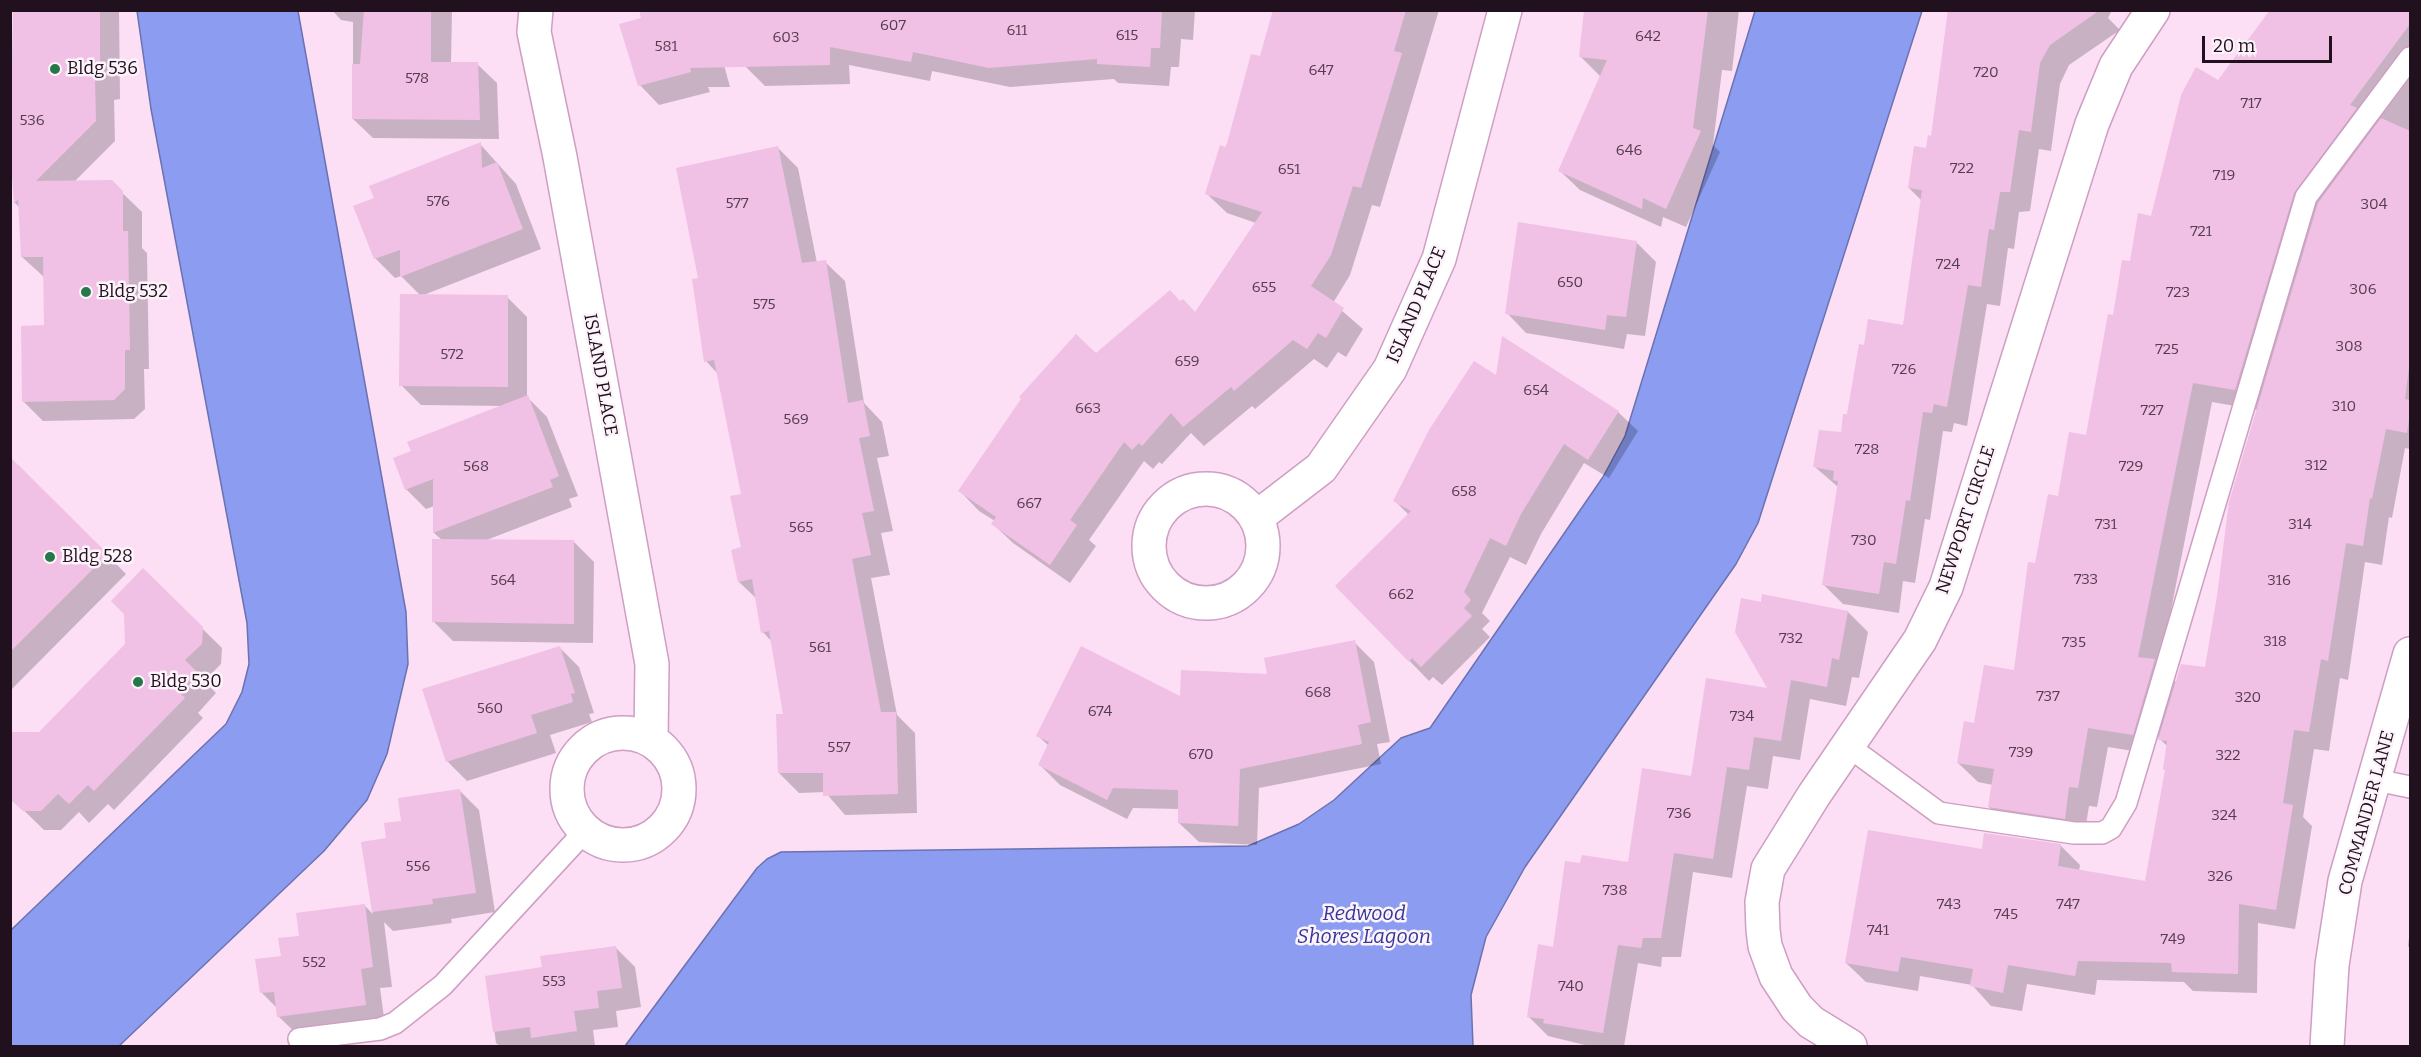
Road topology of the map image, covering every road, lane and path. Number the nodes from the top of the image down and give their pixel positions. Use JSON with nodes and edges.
{"nodes":[{"id":1,"x":536,"y":10,"type":"edge"},
{"id":2,"x":1504,"y":10,"type":"edge"},
{"id":3,"x":2153,"y":10,"type":"edge"},
{"id":4,"x":2410,"y":58,"type":"edge"},
{"id":5,"x":1256,"y":518,"type":"dead end"},
{"id":6,"x":2410,"y":654,"type":"edge"},
{"id":7,"x":651,"y":740,"type":"junction"},
{"id":8,"x":1848,"y":746,"type":"junction"},
{"id":9,"x":2376,"y":780,"type":"junction"},
{"id":10,"x":2410,"y":787,"type":"edge"},
{"id":11,"x":586,"y":830,"type":"junction"},
{"id":12,"x":299,"y":1039,"type":"dead end"},
{"id":13,"x":1850,"y":1047,"type":"edge"},
{"id":14,"x":2327,"y":1047,"type":"edge"}],
"edges":[{"from":1,"to":7,"type":"street","name":"ISLAND PLACE"},
{"from":2,"to":5,"type":"street","name":"ISLAND PLACE"},
{"from":3,"to":8,"type":"street","name":"NEWPORT CIRCLE"},
{"from":4,"to":8,"type":"lane"},
{"from":6,"to":9,"type":"street","name":"COMMANDER LANE"},
{"from":7,"to":11,"type":"street"},
{"from":7,"to":11,"type":"street"},
{"from":8,"to":13,"type":"street","name":"NEWPORT CIRCLE"},
{"from":9,"to":10,"type":"lane"},
{"from":9,"to":14,"type":"street","name":"COMMANDER LANE"},
{"from":11,"to":12,"type":"lane"}]}
